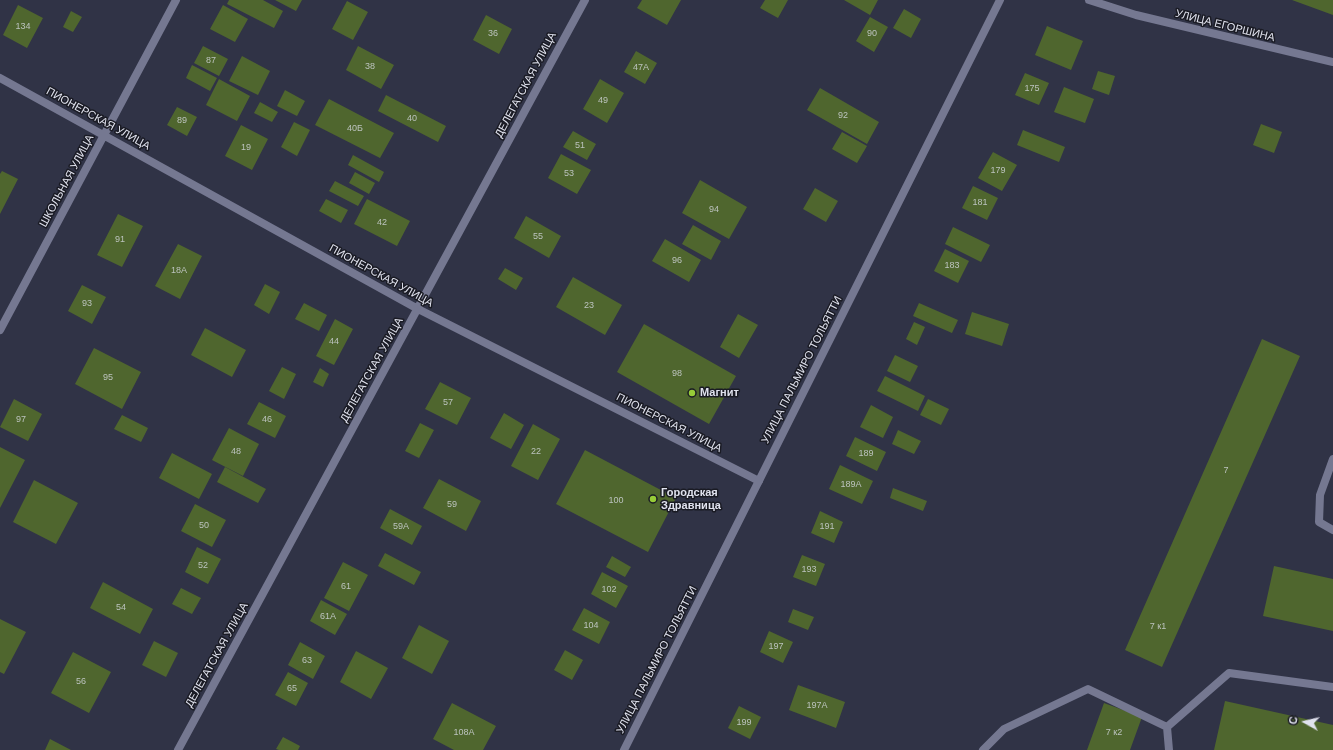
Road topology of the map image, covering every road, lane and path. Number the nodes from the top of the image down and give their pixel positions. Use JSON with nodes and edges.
{"nodes":[{"id":1,"x":176,"y":0,"type":"edge"},
{"id":2,"x":585,"y":0,"type":"edge"},
{"id":3,"x":1000,"y":0,"type":"edge"},
{"id":4,"x":1089,"y":0,"type":"edge"},
{"id":5,"x":1333,"y":62,"type":"edge"},
{"id":6,"x":0,"y":78,"type":"edge"},
{"id":7,"x":104,"y":135,"type":"junction"},
{"id":8,"x":418,"y":309,"type":"junction"},
{"id":9,"x":0,"y":330,"type":"edge"},
{"id":10,"x":1333,"y":459,"type":"edge"},
{"id":11,"x":758,"y":481,"type":"junction"},
{"id":12,"x":1333,"y":530,"type":"edge"},
{"id":13,"x":1333,"y":687,"type":"edge"},
{"id":14,"x":1166,"y":728,"type":"junction"},
{"id":15,"x":178,"y":750,"type":"edge"},
{"id":16,"x":624,"y":750,"type":"edge"},
{"id":17,"x":983,"y":750,"type":"edge"},
{"id":18,"x":1169,"y":750,"type":"edge"}],
"edges":[{"from":1,"to":7,"type":"street","name":"ШКОЛЬНАЯ УЛИЦА"},
{"from":2,"to":8,"type":"street","name":"ДЕЛЕГАТСКАЯ УЛИЦА"},
{"from":3,"to":11,"type":"street","name":"УЛИЦА ПАЛЬМИРО ТОЛЬЯТТИ"},
{"from":4,"to":5,"type":"street","name":"УЛИЦА ЕГОРШИНА"},
{"from":6,"to":7,"type":"street","name":"ПИОНЕРСКАЯ УЛИЦА"},
{"from":7,"to":8,"type":"street","name":"ПИОНЕРСКАЯ УЛИЦА"},
{"from":7,"to":9,"type":"street","name":"ШКОЛЬНАЯ УЛИЦА"},
{"from":8,"to":11,"type":"street","name":"ПИОНЕРСКАЯ УЛИЦА"},
{"from":8,"to":15,"type":"street","name":"ДЕЛЕГАТСКАЯ УЛИЦА"},
{"from":10,"to":12,"type":"street"},
{"from":11,"to":16,"type":"street","name":"УЛИЦА ПАЛЬМИРО ТОЛЬЯТТИ"},
{"from":13,"to":14,"type":"street"},
{"from":14,"to":17,"type":"street"},
{"from":14,"to":18,"type":"street"}]}
